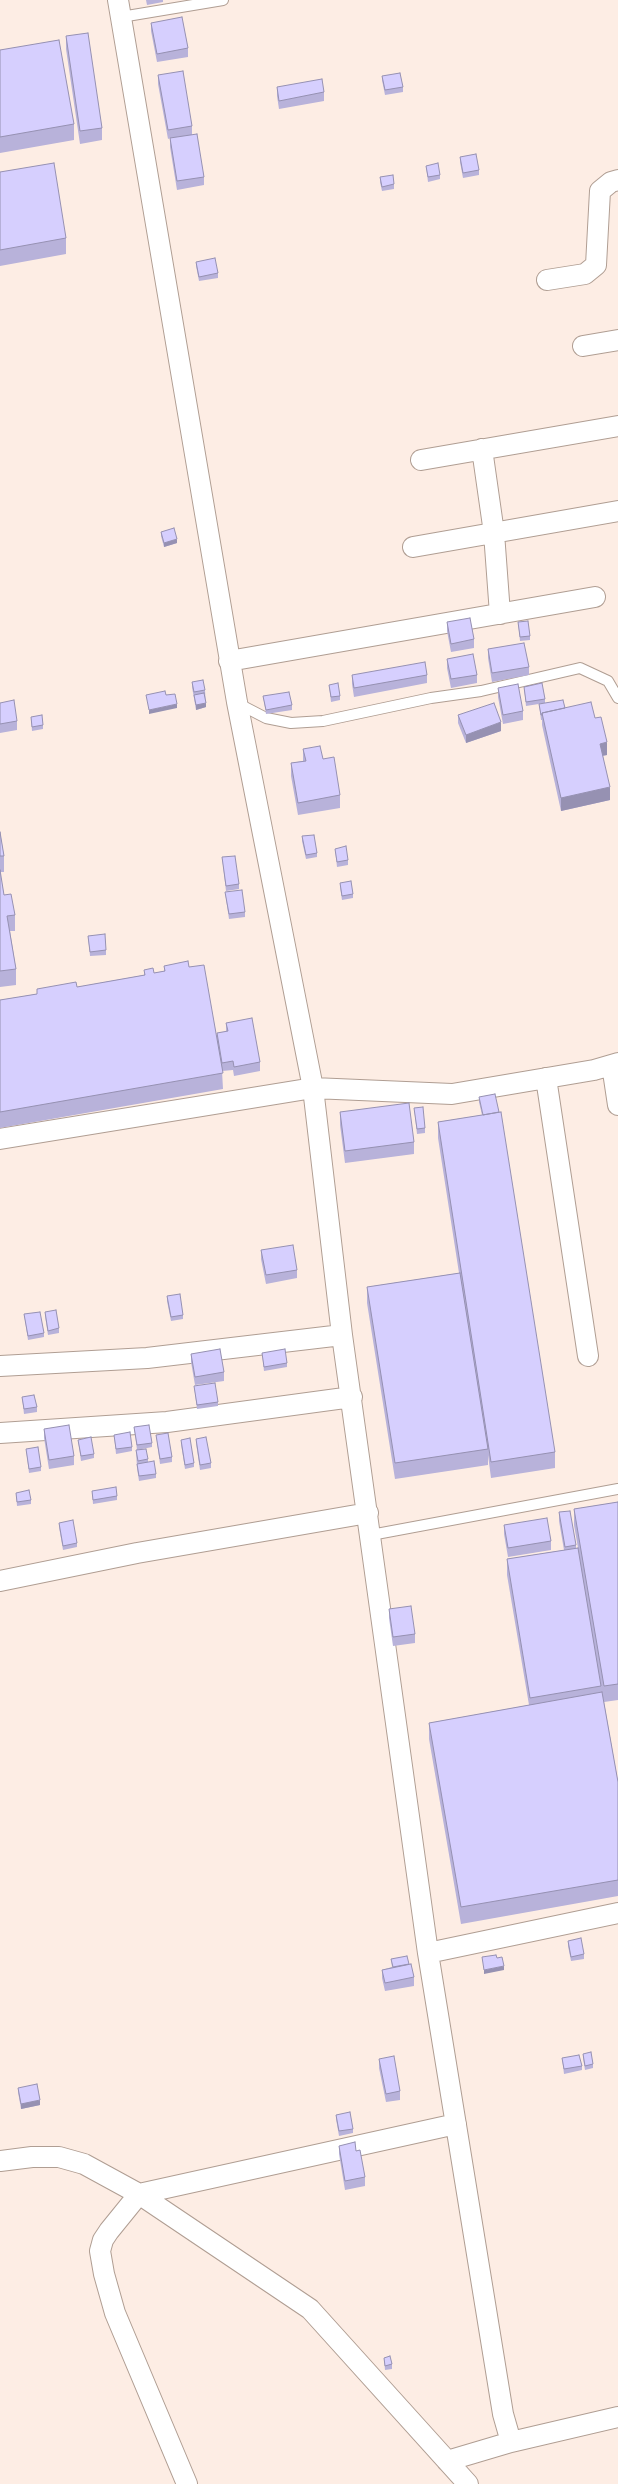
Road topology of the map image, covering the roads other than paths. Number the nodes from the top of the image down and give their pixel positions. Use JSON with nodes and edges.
{"nodes":[{"id":1,"x":223,"y":0,"type":"edge"},
{"id":2,"x":120,"y":9,"type":"edge"},
{"id":3,"x":618,"y":180,"type":"edge"},
{"id":4,"x":547,"y":280,"type":"dead end"},
{"id":5,"x":618,"y":340,"type":"edge"},
{"id":6,"x":583,"y":346,"type":"dead end"},
{"id":7,"x":618,"y":428,"type":"edge"},
{"id":8,"x":482,"y":450,"type":"junction"},
{"id":9,"x":421,"y":460,"type":"dead end"},
{"id":10,"x":618,"y":511,"type":"edge"},
{"id":11,"x":494,"y":533,"type":"junction"},
{"id":12,"x":413,"y":547,"type":"dead end"},
{"id":13,"x":595,"y":597,"type":"dead end"},
{"id":14,"x":500,"y":614,"type":"junction"},
{"id":15,"x":229,"y":661,"type":"junction"},
{"id":16,"x":618,"y":698,"type":"edge"},
{"id":17,"x":236,"y":702,"type":"junction"},
{"id":18,"x":615,"y":1064,"type":"edge"},
{"id":19,"x":546,"y":1078,"type":"junction"},
{"id":20,"x":313,"y":1088,"type":"junction"},
{"id":21,"x":618,"y":1105,"type":"edge"},
{"id":22,"x":0,"y":1139,"type":"edge"},
{"id":23,"x":342,"y":1335,"type":"junction"},
{"id":24,"x":588,"y":1356,"type":"dead end"},
{"id":25,"x":0,"y":1366,"type":"edge"},
{"id":26,"x":352,"y":1397,"type":"junction"},
{"id":27,"x":0,"y":1433,"type":"edge"},
{"id":28,"x":618,"y":1489,"type":"edge"},
{"id":29,"x":368,"y":1513,"type":"junction"},
{"id":30,"x":371,"y":1535,"type":"junction"},
{"id":31,"x":0,"y":1581,"type":"edge"},
{"id":32,"x":618,"y":1914,"type":"edge"},
{"id":33,"x":428,"y":1954,"type":"junction"},
{"id":34,"x":456,"y":2124,"type":"junction"},
{"id":35,"x":0,"y":2161,"type":"edge"},
{"id":36,"x":139,"y":2194,"type":"junction"},
{"id":37,"x":618,"y":2417,"type":"edge"},
{"id":38,"x":511,"y":2442,"type":"junction"},
{"id":39,"x":447,"y":2461,"type":"junction"},
{"id":40,"x":187,"y":2484,"type":"edge"},
{"id":41,"x":468,"y":2484,"type":"edge"}],
"edges":[{"from":1,"to":2,"type":"lane"},
{"from":2,"to":15,"type":"street"},
{"from":3,"to":4,"type":"street"},
{"from":5,"to":6,"type":"street"},
{"from":7,"to":8,"type":"street"},
{"from":8,"to":9,"type":"street"},
{"from":8,"to":11,"type":"street"},
{"from":10,"to":11,"type":"street"},
{"from":11,"to":12,"type":"street"},
{"from":11,"to":14,"type":"street"},
{"from":13,"to":14,"type":"street"},
{"from":14,"to":15,"type":"street"},
{"from":15,"to":17,"type":"street"},
{"from":16,"to":17,"type":"lane"},
{"from":17,"to":20,"type":"street"},
{"from":18,"to":19,"type":"street"},
{"from":18,"to":21,"type":"street"},
{"from":19,"to":20,"type":"street"},
{"from":19,"to":24,"type":"street"},
{"from":20,"to":22,"type":"street"},
{"from":20,"to":23,"type":"street"},
{"from":23,"to":25,"type":"street"},
{"from":23,"to":26,"type":"street"},
{"from":26,"to":27,"type":"street"},
{"from":26,"to":29,"type":"street"},
{"from":28,"to":30,"type":"lane"},
{"from":29,"to":30,"type":"street"},
{"from":29,"to":31,"type":"street"},
{"from":30,"to":33,"type":"street"},
{"from":32,"to":33,"type":"street"},
{"from":33,"to":34,"type":"street"},
{"from":34,"to":36,"type":"street"},
{"from":34,"to":38,"type":"street"},
{"from":35,"to":36,"type":"street"},
{"from":36,"to":39,"type":"street"},
{"from":36,"to":40,"type":"street"},
{"from":37,"to":38,"type":"street"},
{"from":38,"to":39,"type":"street"},
{"from":39,"to":41,"type":"street"}]}
